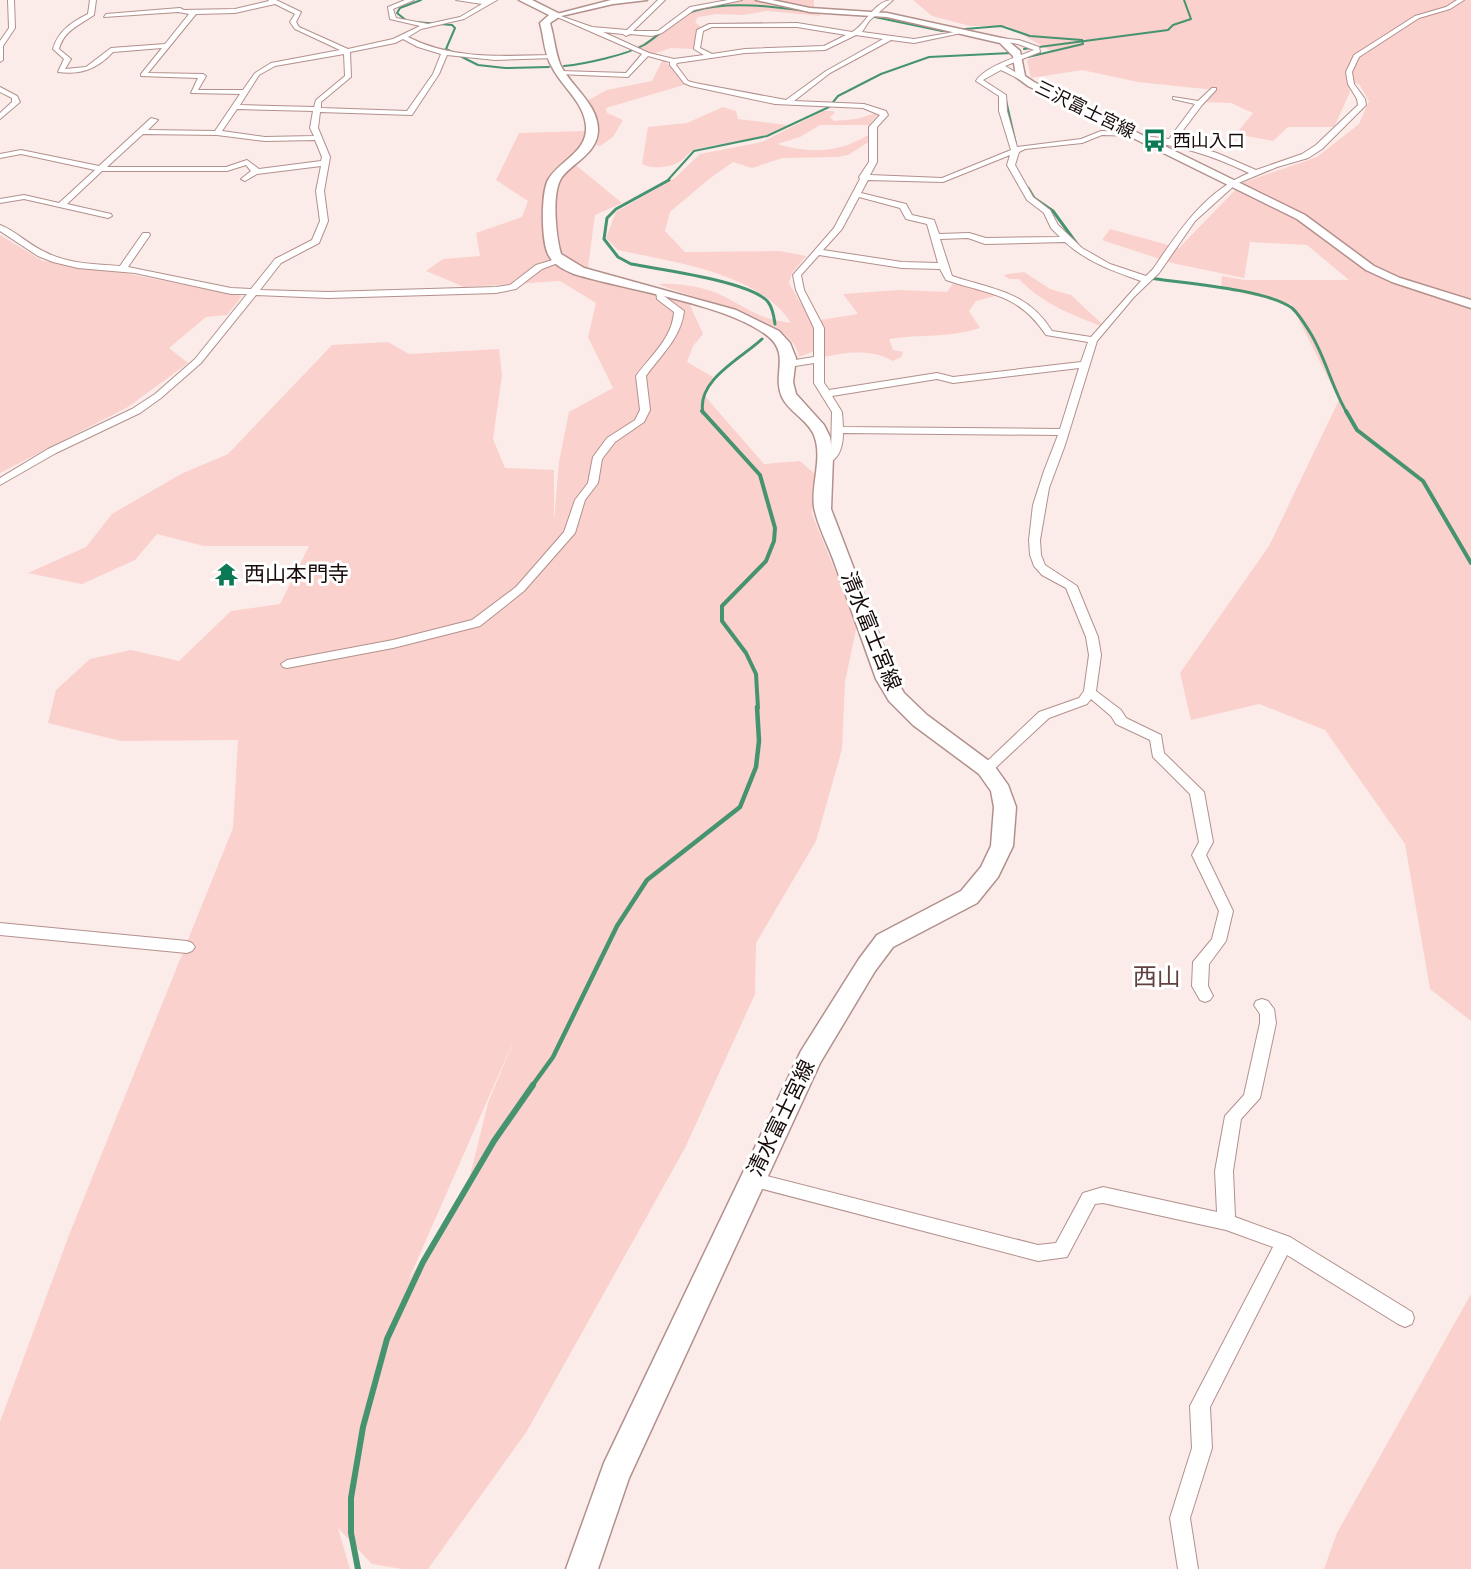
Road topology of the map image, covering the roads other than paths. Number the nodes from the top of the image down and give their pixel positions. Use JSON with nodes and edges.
{"nodes":[{"id":1,"x":10,"y":0,"type":"edge"},
{"id":2,"x":93,"y":0,"type":"edge"},
{"id":3,"x":411,"y":0,"type":"edge"},
{"id":4,"x":459,"y":0,"type":"edge"},
{"id":5,"x":524,"y":0,"type":"edge"},
{"id":6,"x":643,"y":0,"type":"edge"},
{"id":7,"x":662,"y":0,"type":"edge"},
{"id":8,"x":739,"y":0,"type":"edge"},
{"id":9,"x":760,"y":0,"type":"edge"},
{"id":10,"x":890,"y":0,"type":"edge"},
{"id":11,"x":1461,"y":0,"type":"edge"},
{"id":12,"x":276,"y":2,"type":"edge"},
{"id":13,"x":290,"y":2,"type":"dead end"},
{"id":14,"x":490,"y":2,"type":"edge"},
{"id":15,"x":194,"y":12,"type":"junction"},
{"id":16,"x":557,"y":15,"type":"junction"},
{"id":17,"x":872,"y":15,"type":"junction"},
{"id":18,"x":106,"y":16,"type":"dead end"},
{"id":19,"x":428,"y":25,"type":"junction"},
{"id":20,"x":591,"y":29,"type":"junction"},
{"id":21,"x":959,"y":30,"type":"junction"},
{"id":22,"x":626,"y":34,"type":"junction"},
{"id":23,"x":854,"y":34,"type":"junction"},
{"id":24,"x":404,"y":37,"type":"junction"},
{"id":25,"x":889,"y":38,"type":"junction"},
{"id":26,"x":993,"y":38,"type":"junction"},
{"id":27,"x":0,"y":46,"type":"edge"},
{"id":28,"x":167,"y":46,"type":"junction"},
{"id":29,"x":347,"y":51,"type":"junction"},
{"id":30,"x":444,"y":54,"type":"junction"},
{"id":31,"x":647,"y":54,"type":"junction"},
{"id":32,"x":713,"y":57,"type":"junction"},
{"id":33,"x":1020,"y":58,"type":"junction"},
{"id":34,"x":0,"y":60,"type":"edge"},
{"id":35,"x":674,"y":61,"type":"junction"},
{"id":36,"x":556,"y":65,"type":"junction"},
{"id":37,"x":1001,"y":67,"type":"junction"},
{"id":38,"x":1025,"y":80,"type":"junction"},
{"id":39,"x":0,"y":89,"type":"edge"},
{"id":40,"x":1214,"y":89,"type":"dead end"},
{"id":41,"x":246,"y":92,"type":"junction"},
{"id":42,"x":1175,"y":98,"type":"dead end"},
{"id":43,"x":787,"y":103,"type":"junction"},
{"id":44,"x":1199,"y":103,"type":"junction"},
{"id":45,"x":236,"y":107,"type":"junction"},
{"id":46,"x":317,"y":110,"type":"junction"},
{"id":47,"x":0,"y":117,"type":"edge"},
{"id":48,"x":154,"y":120,"type":"dead end"},
{"id":49,"x":143,"y":132,"type":"junction"},
{"id":50,"x":217,"y":133,"type":"junction"},
{"id":51,"x":1139,"y":136,"type":"junction"},
{"id":52,"x":316,"y":138,"type":"junction"},
{"id":53,"x":1171,"y":141,"type":"junction"},
{"id":54,"x":1014,"y":149,"type":"junction"},
{"id":55,"x":0,"y":156,"type":"edge"},
{"id":56,"x":324,"y":164,"type":"junction"},
{"id":57,"x":101,"y":169,"type":"junction"},
{"id":58,"x":255,"y":172,"type":"junction"},
{"id":59,"x":1256,"y":173,"type":"junction"},
{"id":60,"x":863,"y":177,"type":"junction"},
{"id":61,"x":245,"y":179,"type":"dead end"},
{"id":62,"x":1233,"y":182,"type":"junction"},
{"id":63,"x":855,"y":194,"type":"junction"},
{"id":64,"x":0,"y":201,"type":"edge"},
{"id":65,"x":60,"y":206,"type":"junction"},
{"id":66,"x":108,"y":216,"type":"dead end"},
{"id":67,"x":0,"y":227,"type":"edge"},
{"id":68,"x":146,"y":235,"type":"dead end"},
{"id":69,"x":936,"y":237,"type":"junction"},
{"id":70,"x":1069,"y":239,"type":"junction"},
{"id":71,"x":817,"y":252,"type":"junction"},
{"id":72,"x":559,"y":261,"type":"junction"},
{"id":73,"x":943,"y":266,"type":"junction"},
{"id":74,"x":122,"y":269,"type":"junction"},
{"id":75,"x":1150,"y":278,"type":"junction"},
{"id":76,"x":251,"y":292,"type":"junction"},
{"id":77,"x":659,"y":292,"type":"junction"},
{"id":78,"x":1471,"y":304,"type":"edge"},
{"id":79,"x":1093,"y":340,"type":"junction"},
{"id":80,"x":819,"y":359,"type":"junction"},
{"id":81,"x":789,"y":364,"type":"junction"},
{"id":82,"x":1084,"y":365,"type":"junction"},
{"id":83,"x":825,"y":394,"type":"junction"},
{"id":84,"x":838,"y":430,"type":"junction"},
{"id":85,"x":1064,"y":432,"type":"junction"},
{"id":86,"x":824,"y":461,"type":"junction"},
{"id":87,"x":0,"y":482,"type":"edge"},
{"id":88,"x":286,"y":664,"type":"dead end"},
{"id":89,"x":1090,"y":692,"type":"junction"},
{"id":90,"x":986,"y":769,"type":"junction"},
{"id":91,"x":0,"y":929,"type":"edge"},
{"id":92,"x":187,"y":947,"type":"dead end"},
{"id":93,"x":1205,"y":996,"type":"dead end"},
{"id":94,"x":1262,"y":1005,"type":"dead end"},
{"id":95,"x":751,"y":1179,"type":"junction"},
{"id":96,"x":1226,"y":1222,"type":"junction"},
{"id":97,"x":1284,"y":1243,"type":"junction"},
{"id":98,"x":1405,"y":1318,"type":"dead end"},
{"id":99,"x":582,"y":1569,"type":"edge"},
{"id":100,"x":1188,"y":1569,"type":"edge"}],
"edges":[{"from":1,"to":27,"type":"street"},
{"from":2,"to":28,"type":"street"},
{"from":3,"to":19,"type":"street"},
{"from":4,"to":14,"type":"street"},
{"from":5,"to":16,"type":"main road"},
{"from":6,"to":16,"type":"main road"},
{"from":7,"to":22,"type":"street"},
{"from":8,"to":22,"type":"street"},
{"from":9,"to":17,"type":"main road","name":"三沢富士宮線"},
{"from":10,"to":17,"type":"street"},
{"from":11,"to":59,"type":"street"},
{"from":12,"to":13,"type":"street"},
{"from":12,"to":15,"type":"street"},
{"from":12,"to":29,"type":"street"},
{"from":14,"to":19,"type":"street"},
{"from":15,"to":18,"type":"street"},
{"from":15,"to":28,"type":"street"},
{"from":16,"to":20,"type":"street"},
{"from":16,"to":36,"type":"main road"},
{"from":17,"to":21,"type":"main road","name":"三沢富士宮線"},
{"from":17,"to":23,"type":"street"},
{"from":19,"to":24,"type":"street"},
{"from":20,"to":22,"type":"street"},
{"from":20,"to":31,"type":"street"},
{"from":21,"to":25,"type":"street"},
{"from":21,"to":26,"type":"main road","name":"三沢富士宮線"},
{"from":23,"to":25,"type":"street"},
{"from":23,"to":32,"type":"street"},
{"from":23,"to":32,"type":"street"},
{"from":24,"to":29,"type":"street"},
{"from":24,"to":30,"type":"street"},
{"from":25,"to":43,"type":"street"},
{"from":26,"to":33,"type":"main road","name":"三沢富士宮線"},
{"from":26,"to":33,"type":"street"},
{"from":27,"to":34,"type":"street"},
{"from":28,"to":41,"type":"street"},
{"from":29,"to":41,"type":"street"},
{"from":29,"to":46,"type":"street"},
{"from":30,"to":36,"type":"street"},
{"from":30,"to":46,"type":"street"},
{"from":31,"to":35,"type":"street"},
{"from":31,"to":36,"type":"street"},
{"from":32,"to":35,"type":"street"},
{"from":33,"to":37,"type":"street"},
{"from":33,"to":38,"type":"main road","name":"三沢富士宮線"},
{"from":35,"to":43,"type":"street"},
{"from":36,"to":72,"type":"main road"},
{"from":37,"to":38,"type":"street"},
{"from":37,"to":54,"type":"street"},
{"from":38,"to":51,"type":"main road","name":"三沢富士宮線"},
{"from":39,"to":47,"type":"street"},
{"from":40,"to":44,"type":"street"},
{"from":41,"to":45,"type":"street"},
{"from":42,"to":44,"type":"street"},
{"from":43,"to":60,"type":"street"},
{"from":44,"to":53,"type":"street"},
{"from":45,"to":46,"type":"street"},
{"from":45,"to":50,"type":"street"},
{"from":46,"to":52,"type":"street"},
{"from":48,"to":49,"type":"street"},
{"from":49,"to":50,"type":"street"},
{"from":49,"to":57,"type":"street"},
{"from":50,"to":52,"type":"street"},
{"from":51,"to":53,"type":"street"},
{"from":51,"to":54,"type":"street"},
{"from":51,"to":62,"type":"main road","name":"三沢富士宮線"},
{"from":52,"to":56,"type":"street"},
{"from":53,"to":59,"type":"street"},
{"from":54,"to":60,"type":"street"},
{"from":54,"to":70,"type":"street"},
{"from":55,"to":57,"type":"street"},
{"from":56,"to":58,"type":"street"},
{"from":56,"to":76,"type":"street"},
{"from":57,"to":58,"type":"street"},
{"from":57,"to":65,"type":"street"},
{"from":58,"to":61,"type":"street"},
{"from":59,"to":62,"type":"street"},
{"from":60,"to":63,"type":"street"},
{"from":62,"to":75,"type":"street"},
{"from":62,"to":78,"type":"main road","name":"三沢富士宮線"},
{"from":63,"to":69,"type":"street"},
{"from":63,"to":71,"type":"street"},
{"from":64,"to":65,"type":"street"},
{"from":65,"to":66,"type":"street"},
{"from":67,"to":74,"type":"street"},
{"from":68,"to":74,"type":"street"},
{"from":69,"to":70,"type":"street"},
{"from":69,"to":73,"type":"street"},
{"from":70,"to":75,"type":"street"},
{"from":71,"to":73,"type":"street"},
{"from":71,"to":80,"type":"street"},
{"from":72,"to":76,"type":"street"},
{"from":72,"to":77,"type":"main road","name":"清水富士宮線"},
{"from":73,"to":79,"type":"street"},
{"from":74,"to":76,"type":"street"},
{"from":75,"to":79,"type":"street"},
{"from":76,"to":87,"type":"street"},
{"from":77,"to":81,"type":"main road","name":"清水富士宮線"},
{"from":77,"to":88,"type":"street"},
{"from":79,"to":82,"type":"street"},
{"from":80,"to":81,"type":"street"},
{"from":80,"to":83,"type":"street"},
{"from":81,"to":86,"type":"main road","name":"清水富士宮線"},
{"from":82,"to":83,"type":"street"},
{"from":82,"to":85,"type":"street"},
{"from":83,"to":84,"type":"street"},
{"from":84,"to":85,"type":"street"},
{"from":84,"to":86,"type":"street"},
{"from":85,"to":89,"type":"street"},
{"from":86,"to":90,"type":"main road","name":"清水富士宮線"},
{"from":89,"to":90,"type":"street"},
{"from":89,"to":93,"type":"street"},
{"from":90,"to":95,"type":"main road","name":"清水富士宮線"},
{"from":91,"to":92,"type":"street"},
{"from":94,"to":96,"type":"street"},
{"from":95,"to":96,"type":"street"},
{"from":95,"to":99,"type":"main road","name":"清水富士宮線"},
{"from":96,"to":97,"type":"street"},
{"from":97,"to":98,"type":"street"},
{"from":97,"to":100,"type":"street"}]}
